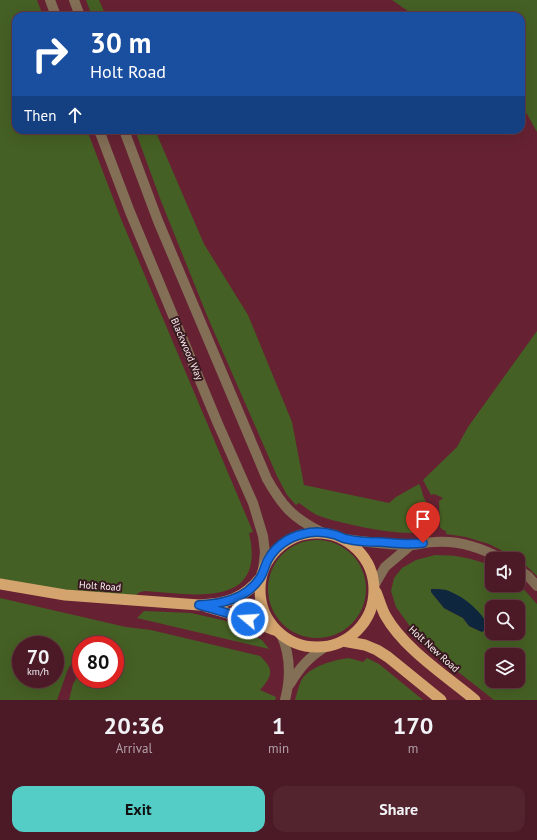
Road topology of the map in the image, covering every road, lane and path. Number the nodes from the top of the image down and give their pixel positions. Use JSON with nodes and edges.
{"nodes":[{"id":1,"x":50,"y":0,"type":"edge"},
{"id":2,"x":74,"y":0,"type":"edge"},
{"id":3,"x":54,"y":12,"type":"edge"},
{"id":4,"x":78,"y":12,"type":"edge"},
{"id":5,"x":101,"y":134,"type":"edge"},
{"id":6,"x":125,"y":134,"type":"edge"},
{"id":7,"x":320,"y":532,"type":"junction"},
{"id":8,"x":346,"y":539,"type":"junction"},
{"id":9,"x":411,"y":545,"type":"junction"},
{"id":10,"x":489,"y":552,"type":"edge"},
{"id":11,"x":262,"y":573,"type":"junction"},
{"id":12,"x":525,"y":574,"type":"edge"},
{"id":13,"x":0,"y":584,"type":"edge"},
{"id":14,"x":375,"y":585,"type":"junction"},
{"id":15,"x":537,"y":586,"type":"edge"},
{"id":16,"x":199,"y":605,"type":"junction"},
{"id":17,"x":279,"y":633,"type":"junction"},
{"id":18,"x":343,"y":641,"type":"junction"},
{"id":19,"x":327,"y":646,"type":"junction"},
{"id":20,"x":288,"y":687,"type":"junction"},
{"id":21,"x":285,"y":700,"type":"edge"},
{"id":22,"x":441,"y":700,"type":"edge"},
{"id":23,"x":475,"y":700,"type":"edge"}],
"edges":[{"from":1,"to":3,"type":"street"},
{"from":2,"to":4,"type":"street"},
{"from":5,"to":11,"type":"street","name":"Blackwood Way"},
{"from":6,"to":7,"type":"street"},
{"from":7,"to":8,"type":"highway"},
{"from":7,"to":11,"type":"highway"},
{"from":8,"to":9,"type":"street"},
{"from":8,"to":14,"type":"highway"},
{"from":9,"to":10,"type":"street"},
{"from":9,"to":14,"type":"street"},
{"from":11,"to":16,"type":"highway","name":"Holt Road"},
{"from":11,"to":17,"type":"highway"},
{"from":12,"to":15,"type":"street"},
{"from":13,"to":16,"type":"highway","name":"Holt Road"},
{"from":14,"to":18,"type":"highway"},
{"from":14,"to":23,"type":"highway","name":"Holt New Road"},
{"from":16,"to":17,"type":"highway","name":"Holt Road"},
{"from":17,"to":19,"type":"highway"},
{"from":17,"to":20,"type":"street"},
{"from":18,"to":19,"type":"highway"},
{"from":18,"to":22,"type":"highway"},
{"from":19,"to":20,"type":"street"},
{"from":20,"to":21,"type":"street"}]}
